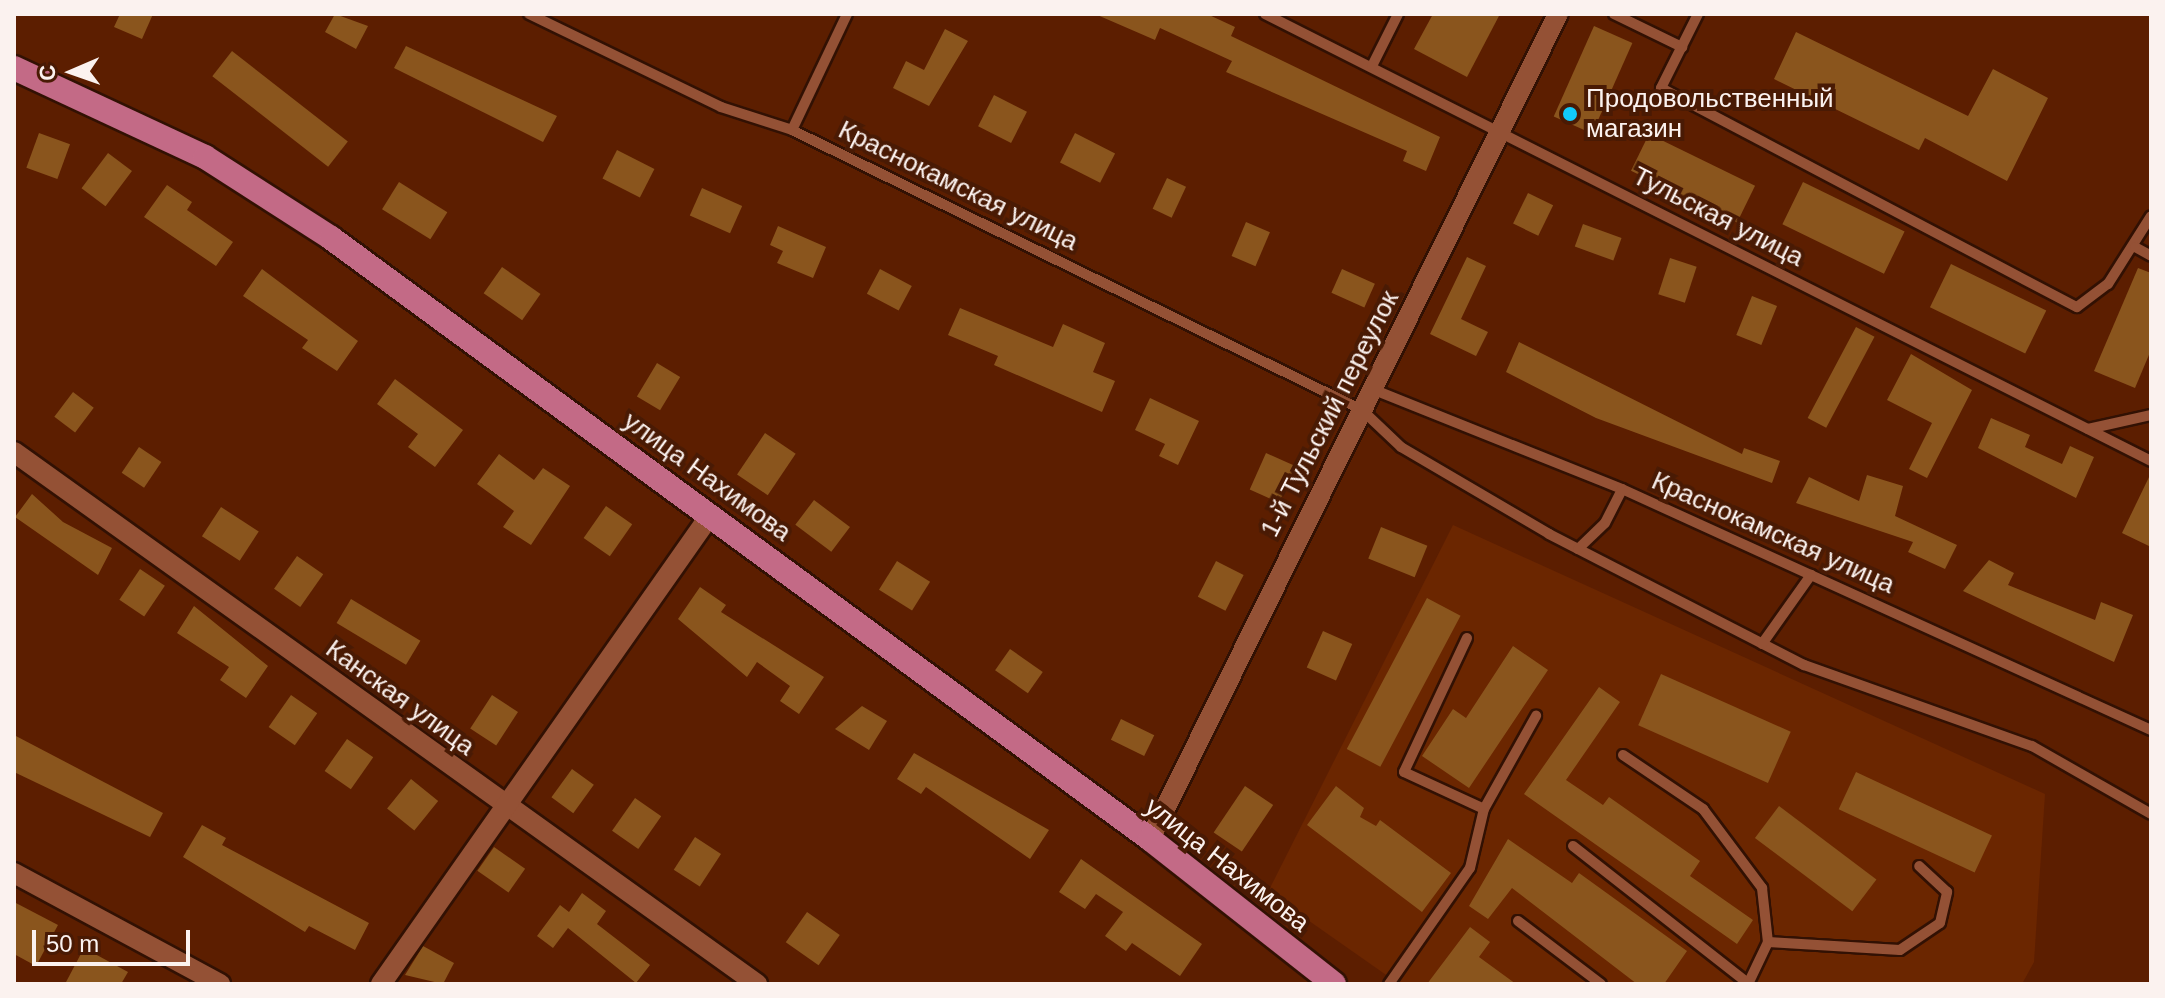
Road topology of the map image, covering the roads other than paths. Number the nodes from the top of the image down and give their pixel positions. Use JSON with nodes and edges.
{"nodes":[{"id":1,"x":529,"y":14,"type":"edge"},
{"id":2,"x":847,"y":14,"type":"edge"},
{"id":3,"x":1265,"y":14,"type":"edge"},
{"id":4,"x":1398,"y":14,"type":"edge"},
{"id":5,"x":1558,"y":14,"type":"edge"},
{"id":6,"x":1614,"y":14,"type":"edge"},
{"id":7,"x":1698,"y":14,"type":"edge"},
{"id":8,"x":1682,"y":47,"type":"junction"},
{"id":9,"x":1372,"y":66,"type":"junction"},
{"id":10,"x":14,"y":68,"type":"edge"},
{"id":11,"x":792,"y":130,"type":"junction"},
{"id":12,"x":1499,"y":131,"type":"junction"},
{"id":13,"x":2151,"y":216,"type":"edge"},
{"id":14,"x":2135,"y":247,"type":"junction"},
{"id":15,"x":2151,"y":256,"type":"edge"},
{"id":16,"x":1372,"y":389,"type":"junction"},
{"id":17,"x":1362,"y":410,"type":"junction"},
{"id":18,"x":2151,"y":415,"type":"edge"},
{"id":19,"x":2088,"y":429,"type":"junction"},
{"id":20,"x":14,"y":452,"type":"edge"},
{"id":21,"x":2151,"y":461,"type":"edge"},
{"id":22,"x":1622,"y":489,"type":"junction"},
{"id":23,"x":711,"y":514,"type":"junction"},
{"id":24,"x":1578,"y":549,"type":"junction"},
{"id":25,"x":1811,"y":575,"type":"junction"},
{"id":26,"x":1467,"y":638,"type":"dead end"},
{"id":27,"x":1762,"y":644,"type":"junction"},
{"id":28,"x":1536,"y":716,"type":"dead end"},
{"id":29,"x":2151,"y":730,"type":"edge"},
{"id":30,"x":1623,"y":755,"type":"dead end"},
{"id":31,"x":507,"y":808,"type":"junction"},
{"id":32,"x":1484,"y":809,"type":"junction"},
{"id":33,"x":2151,"y":814,"type":"edge"},
{"id":34,"x":1150,"y":839,"type":"junction"},
{"id":35,"x":1573,"y":846,"type":"dead end"},
{"id":36,"x":1919,"y":866,"type":"dead end"},
{"id":37,"x":14,"y":873,"type":"edge"},
{"id":38,"x":1518,"y":921,"type":"dead end"},
{"id":39,"x":1768,"y":942,"type":"junction"},
{"id":40,"x":1326,"y":981,"type":"edge"},
{"id":41,"x":220,"y":984,"type":"edge"},
{"id":42,"x":381,"y":984,"type":"edge"},
{"id":43,"x":757,"y":984,"type":"edge"},
{"id":44,"x":1389,"y":984,"type":"edge"},
{"id":45,"x":1601,"y":984,"type":"edge"},
{"id":46,"x":1748,"y":984,"type":"edge"}],
"edges":[{"from":1,"to":11,"type":"lane","name":"Краснокамская улица"},
{"from":2,"to":11,"type":"lane"},
{"from":3,"to":9,"type":"lane","name":"Тульская улица"},
{"from":4,"to":9,"type":"lane"},
{"from":5,"to":12,"type":"street","name":"1-й Тульский переулок"},
{"from":6,"to":8,"type":"lane"},
{"from":7,"to":8,"type":"lane"},
{"from":8,"to":14,"type":"lane"},
{"from":9,"to":12,"type":"lane","name":"Тульская улица"},
{"from":10,"to":23,"type":"main road","name":"улица Нахимова"},
{"from":11,"to":17,"type":"lane","name":"Краснокамская улица"},
{"from":12,"to":16,"type":"street","name":"1-й Тульский переулок"},
{"from":12,"to":19,"type":"lane","name":"Тульская улица"},
{"from":13,"to":14,"type":"lane"},
{"from":14,"to":15,"type":"lane"},
{"from":16,"to":17,"type":"street","name":"1-й Тульский переулок"},
{"from":16,"to":22,"type":"lane","name":"Краснокамская улица"},
{"from":17,"to":24,"type":"lane","name":"Краснокамская улица"},
{"from":17,"to":34,"type":"street","name":"1-й Тульский переулок"},
{"from":18,"to":19,"type":"lane"},
{"from":19,"to":21,"type":"lane","name":"Тульская улица"},
{"from":20,"to":31,"type":"street","name":"Канская улица"},
{"from":22,"to":24,"type":"lane"},
{"from":22,"to":25,"type":"lane","name":"Краснокамская улица"},
{"from":23,"to":31,"type":"street"},
{"from":23,"to":34,"type":"main road","name":"улица Нахимова"},
{"from":24,"to":27,"type":"lane","name":"Краснокамская улица"},
{"from":25,"to":27,"type":"lane"},
{"from":25,"to":29,"type":"lane","name":"Краснокамская улица"},
{"from":26,"to":32,"type":"lane"},
{"from":27,"to":33,"type":"lane","name":"Краснокамская улица"},
{"from":28,"to":32,"type":"lane"},
{"from":30,"to":39,"type":"lane"},
{"from":31,"to":42,"type":"street"},
{"from":31,"to":43,"type":"street","name":"Канская улица"},
{"from":32,"to":44,"type":"lane"},
{"from":34,"to":40,"type":"main road","name":"улица Нахимова"},
{"from":35,"to":46,"type":"lane"},
{"from":36,"to":39,"type":"lane"},
{"from":37,"to":41,"type":"street"},
{"from":38,"to":45,"type":"lane"},
{"from":39,"to":46,"type":"lane"}]}
